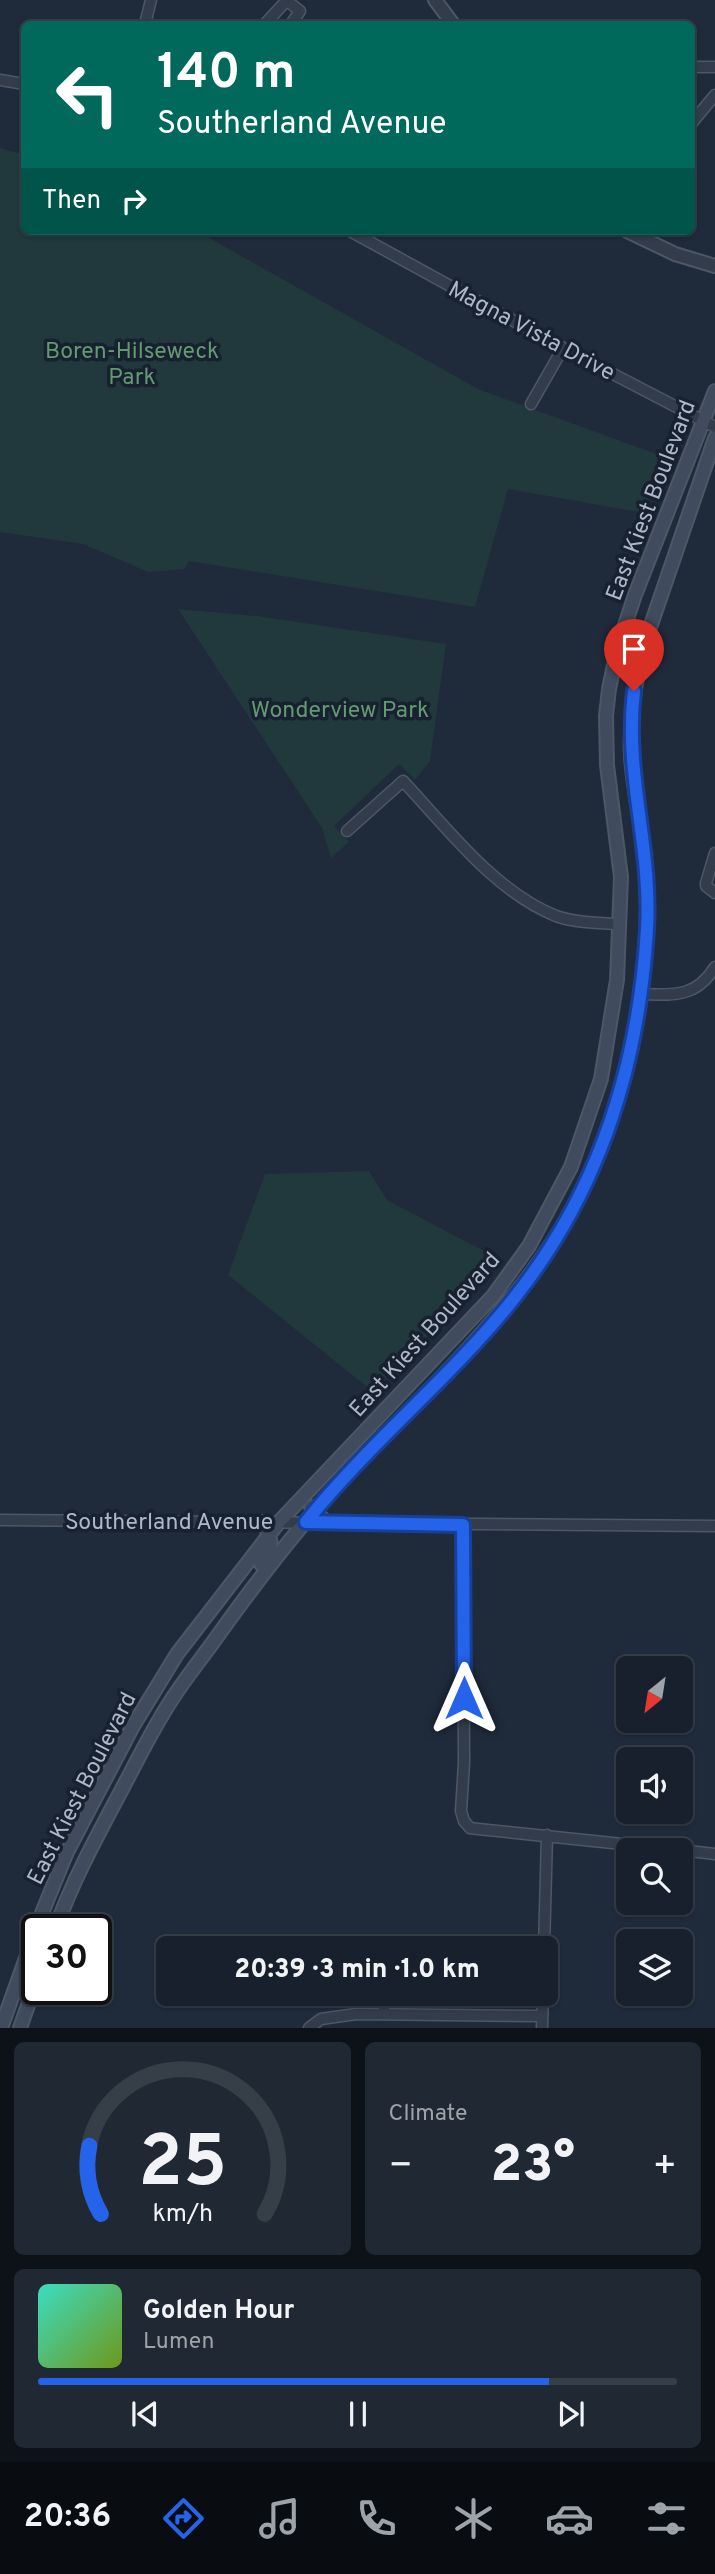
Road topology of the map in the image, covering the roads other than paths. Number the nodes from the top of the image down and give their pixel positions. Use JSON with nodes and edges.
{"nodes":[{"id":1,"x":151,"y":0,"type":"edge"},
{"id":2,"x":287,"y":0,"type":"edge"},
{"id":3,"x":435,"y":0,"type":"edge"},
{"id":4,"x":146,"y":21,"type":"edge"},
{"id":5,"x":268,"y":21,"type":"edge"},
{"id":6,"x":294,"y":21,"type":"edge"},
{"id":7,"x":451,"y":21,"type":"edge"},
{"id":8,"x":695,"y":67,"type":"edge"},
{"id":9,"x":715,"y":67,"type":"edge"},
{"id":10,"x":0,"y":80,"type":"edge"},
{"id":11,"x":21,"y":84,"type":"edge"},
{"id":12,"x":715,"y":95,"type":"edge"},
{"id":13,"x":695,"y":119,"type":"edge"},
{"id":14,"x":357,"y":235,"type":"edge"},
{"id":15,"x":636,"y":235,"type":"edge"},
{"id":16,"x":715,"y":267,"type":"edge"},
{"id":17,"x":563,"y":348,"type":"junction"},
{"id":18,"x":715,"y":391,"type":"edge"},
{"id":19,"x":530,"y":404,"type":"dead end"},
{"id":20,"x":709,"y":424,"type":"edge"},
{"id":21,"x":715,"y":438,"type":"edge"},
{"id":22,"x":347,"y":831,"type":"dead end"},
{"id":23,"x":715,"y":853,"type":"edge"},
{"id":24,"x":715,"y":893,"type":"edge"},
{"id":25,"x":620,"y":924,"type":"junction"},
{"id":26,"x":715,"y":967,"type":"edge"},
{"id":27,"x":641,"y":994,"type":"junction"},
{"id":28,"x":529,"y":1246,"type":"junction"},
{"id":29,"x":544,"y":1255,"type":"junction"},
{"id":30,"x":342,"y":1455,"type":"junction"},
{"id":31,"x":315,"y":1511,"type":"junction"},
{"id":32,"x":0,"y":1520,"type":"edge"},
{"id":33,"x":278,"y":1522,"type":"junction"},
{"id":34,"x":306,"y":1522,"type":"junction"},
{"id":35,"x":326,"y":1522,"type":"junction"},
{"id":36,"x":463,"y":1525,"type":"junction"},
{"id":37,"x":715,"y":1526,"type":"edge"},
{"id":38,"x":266,"y":1528,"type":"junction"},
{"id":39,"x":247,"y":1595,"type":"junction"},
{"id":40,"x":97,"y":1793,"type":"junction"},
{"id":41,"x":115,"y":1801,"type":"junction"},
{"id":42,"x":547,"y":1835,"type":"junction"},
{"id":43,"x":616,"y":1843,"type":"edge"},
{"id":44,"x":693,"y":1851,"type":"edge"},
{"id":45,"x":67,"y":1853,"type":"junction"},
{"id":46,"x":715,"y":1854,"type":"edge"},
{"id":47,"x":86,"y":1860,"type":"junction"},
{"id":48,"x":44,"y":1908,"type":"junction"},
{"id":49,"x":58,"y":1914,"type":"edge"},
{"id":50,"x":60,"y":1914,"type":"edge"},
{"id":51,"x":544,"y":1936,"type":"edge"},
{"id":52,"x":28,"y":2005,"type":"edge"},
{"id":53,"x":384,"y":2006,"type":"edge"},
{"id":54,"x":542,"y":2006,"type":"edge"},
{"id":55,"x":384,"y":2014,"type":"junction"},
{"id":56,"x":542,"y":2016,"type":"junction"},
{"id":57,"x":1,"y":2028,"type":"edge"},
{"id":58,"x":20,"y":2028,"type":"edge"},
{"id":59,"x":310,"y":2028,"type":"edge"},
{"id":60,"x":542,"y":2028,"type":"edge"}],
"edges":[{"from":1,"to":4,"type":"street"},
{"from":2,"to":5,"type":"street"},
{"from":2,"to":6,"type":"street"},
{"from":3,"to":7,"type":"street"},
{"from":8,"to":9,"type":"street"},
{"from":10,"to":11,"type":"street"},
{"from":12,"to":13,"type":"street"},
{"from":14,"to":17,"type":"street","name":"Magna Vista Drive"},
{"from":15,"to":16,"type":"street"},
{"from":17,"to":19,"type":"street"},
{"from":17,"to":20,"type":"street","name":"Magna Vista Drive"},
{"from":18,"to":20,"type":"main road","name":"East Kiest Boulevard"},
{"from":20,"to":25,"type":"main road","name":"East Kiest Boulevard"},
{"from":21,"to":27,"type":"main road","name":"East Kiest Boulevard"},
{"from":22,"to":25,"type":"street"},
{"from":23,"to":24,"type":"street"},
{"from":25,"to":28,"type":"main road","name":"East Kiest Boulevard"},
{"from":26,"to":27,"type":"street"},
{"from":27,"to":29,"type":"main road","name":"East Kiest Boulevard"},
{"from":28,"to":29,"type":"main road"},
{"from":28,"to":30,"type":"main road","name":"East Kiest Boulevard"},
{"from":29,"to":31,"type":"main road","name":"East Kiest Boulevard"},
{"from":30,"to":31,"type":"main road"},
{"from":30,"to":33,"type":"main road","name":"East Kiest Boulevard"},
{"from":31,"to":34,"type":"main road","name":"East Kiest Boulevard"},
{"from":31,"to":35,"type":"main road"},
{"from":32,"to":38,"type":"street","name":"Southerland Avenue"},
{"from":33,"to":34,"type":"street","name":"Southerland Avenue"},
{"from":33,"to":38,"type":"main road","name":"East Kiest Boulevard"},
{"from":34,"to":35,"type":"street","name":"Southerland Avenue"},
{"from":34,"to":39,"type":"main road","name":"East Kiest Boulevard"},
{"from":35,"to":36,"type":"street","name":"Southerland Avenue"},
{"from":36,"to":37,"type":"street","name":"Southerland Avenue"},
{"from":36,"to":42,"type":"street"},
{"from":38,"to":39,"type":"main road"},
{"from":38,"to":40,"type":"main road","name":"East Kiest Boulevard"},
{"from":39,"to":41,"type":"main road","name":"East Kiest Boulevard"},
{"from":40,"to":41,"type":"main road"},
{"from":40,"to":45,"type":"main road","name":"East Kiest Boulevard"},
{"from":41,"to":47,"type":"main road","name":"East Kiest Boulevard"},
{"from":42,"to":43,"type":"street"},
{"from":42,"to":51,"type":"street"},
{"from":44,"to":46,"type":"street"},
{"from":45,"to":47,"type":"main road"},
{"from":45,"to":48,"type":"main road","name":"East Kiest Boulevard"},
{"from":47,"to":50,"type":"main road","name":"East Kiest Boulevard"},
{"from":48,"to":49,"type":"main road"},
{"from":48,"to":57,"type":"main road","name":"East Kiest Boulevard"},
{"from":52,"to":58,"type":"main road"},
{"from":53,"to":55,"type":"street"},
{"from":54,"to":56,"type":"street"},
{"from":55,"to":56,"type":"street"},
{"from":55,"to":59,"type":"street"},
{"from":56,"to":60,"type":"street"}]}
